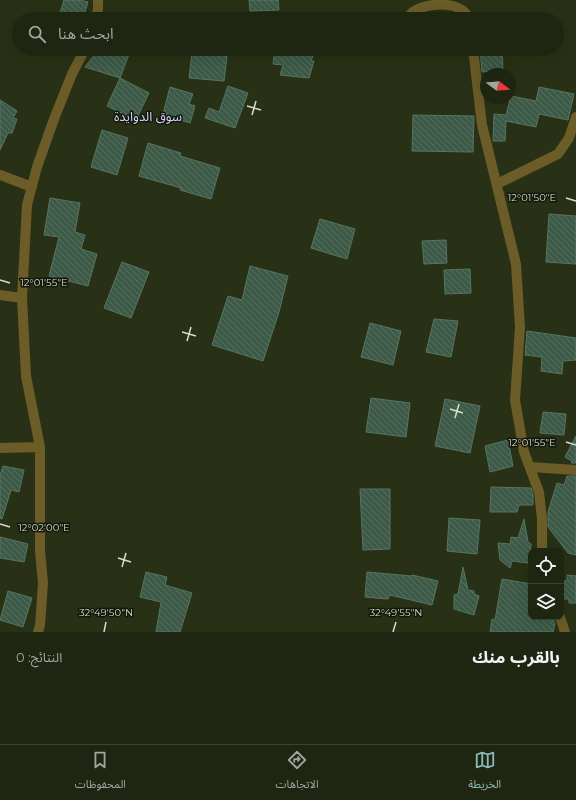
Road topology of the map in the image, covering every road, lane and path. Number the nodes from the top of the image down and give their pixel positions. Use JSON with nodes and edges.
{"nodes":[{"id":1,"x":98,"y":0,"type":"edge"},
{"id":2,"x":97,"y":12,"type":"edge"},
{"id":3,"x":413,"y":12,"type":"edge"},
{"id":4,"x":465,"y":12,"type":"edge"},
{"id":5,"x":81,"y":56,"type":"edge"},
{"id":6,"x":474,"y":56,"type":"edge"},
{"id":7,"x":576,"y":117,"type":"edge"},
{"id":8,"x":0,"y":175,"type":"edge"},
{"id":9,"x":497,"y":184,"type":"junction"},
{"id":10,"x":32,"y":187,"type":"junction"},
{"id":11,"x":0,"y":295,"type":"edge"},
{"id":12,"x":22,"y":298,"type":"junction"},
{"id":13,"x":40,"y":447,"type":"junction"},
{"id":14,"x":0,"y":448,"type":"edge"},
{"id":15,"x":530,"y":467,"type":"junction"},
{"id":16,"x":576,"y":470,"type":"edge"},
{"id":17,"x":542,"y":548,"type":"edge"},
{"id":18,"x":561,"y":620,"type":"edge"},
{"id":19,"x":38,"y":632,"type":"edge"},
{"id":20,"x":565,"y":632,"type":"edge"}],
"edges":[{"from":1,"to":2,"type":"street"},
{"from":3,"to":4,"type":"street"},
{"from":5,"to":10,"type":"street"},
{"from":6,"to":9,"type":"street"},
{"from":7,"to":9,"type":"street"},
{"from":8,"to":10,"type":"street"},
{"from":9,"to":15,"type":"street"},
{"from":10,"to":12,"type":"street"},
{"from":11,"to":12,"type":"street"},
{"from":12,"to":13,"type":"street"},
{"from":13,"to":14,"type":"street"},
{"from":13,"to":19,"type":"street"},
{"from":15,"to":16,"type":"street"},
{"from":15,"to":17,"type":"street"},
{"from":18,"to":20,"type":"street"}]}
